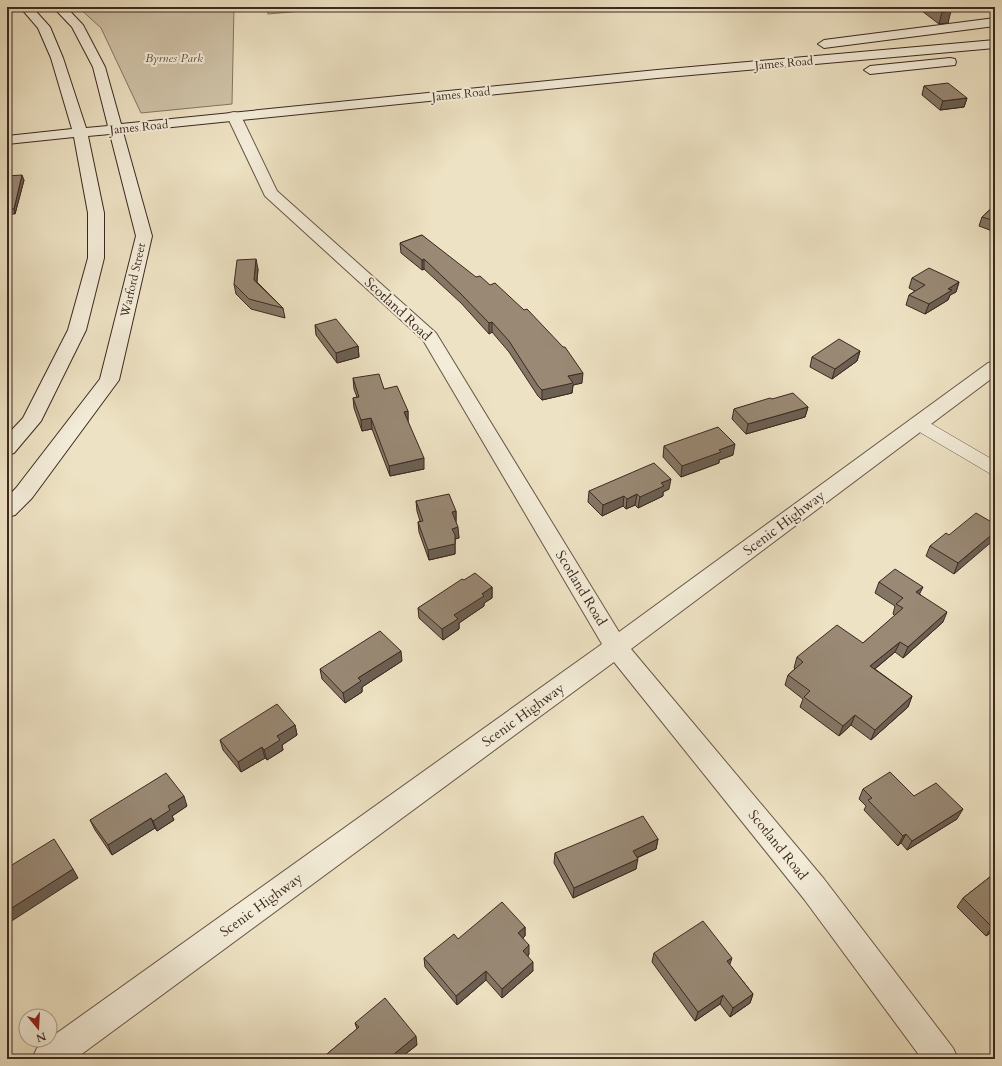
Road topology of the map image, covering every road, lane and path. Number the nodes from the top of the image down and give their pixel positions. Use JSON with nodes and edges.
{"nodes":[{"id":1,"x":26,"y":7,"type":"edge"},
{"id":2,"x":59,"y":7,"type":"edge"},
{"id":3,"x":995,"y":22,"type":"edge"},
{"id":4,"x":995,"y":35,"type":"edge"},
{"id":5,"x":995,"y":44,"type":"edge"},
{"id":6,"x":809,"y":46,"type":"dead end"},
{"id":7,"x":916,"y":50,"type":"junction"},
{"id":8,"x":764,"y":52,"type":"dead end"},
{"id":9,"x":964,"y":61,"type":"dead end"},
{"id":10,"x":858,"y":71,"type":"dead end"},
{"id":11,"x":818,"y":72,"type":"dead end"},
{"id":12,"x":657,"y":74,"type":"junction"},
{"id":13,"x":234,"y":116,"type":"junction"},
{"id":14,"x":117,"y":129,"type":"junction"},
{"id":15,"x":80,"y":132,"type":"junction"},
{"id":16,"x":7,"y":140,"type":"edge"},
{"id":17,"x":995,"y":367,"type":"edge"},
{"id":18,"x":917,"y":423,"type":"junction"},
{"id":19,"x":7,"y":448,"type":"edge"},
{"id":20,"x":995,"y":468,"type":"edge"},
{"id":21,"x":7,"y":510,"type":"edge"},
{"id":22,"x":616,"y":647,"type":"junction"},
{"id":23,"x":48,"y":1059,"type":"edge"},
{"id":24,"x":942,"y":1059,"type":"edge"}],
"edges":[{"from":1,"to":15,"type":"main road"},
{"from":2,"to":14,"type":"main road","name":"Warford Street"},
{"from":3,"to":6,"type":"main road"},
{"from":4,"to":7,"type":"main road","name":"James Road"},
{"from":5,"to":7,"type":"main road","name":"James Road"},
{"from":7,"to":12,"type":"main road","name":"James Road"},
{"from":8,"to":12,"type":"main road"},
{"from":9,"to":10,"type":"main road"},
{"from":11,"to":12,"type":"main road"},
{"from":12,"to":13,"type":"main road","name":"James Road"},
{"from":13,"to":14,"type":"main road","name":"James Road"},
{"from":13,"to":22,"type":"main road","name":"Scotland Road"},
{"from":14,"to":15,"type":"main road","name":"James Road"},
{"from":14,"to":21,"type":"main road","name":"Warford Street"},
{"from":15,"to":16,"type":"main road","name":"James Road"},
{"from":15,"to":19,"type":"main road"},
{"from":17,"to":18,"type":"main road","name":"Scenic Highway"},
{"from":18,"to":20,"type":"street"},
{"from":18,"to":22,"type":"main road","name":"Scenic Highway"},
{"from":22,"to":23,"type":"main road","name":"Scenic Highway"},
{"from":22,"to":24,"type":"main road","name":"Scotland Road"}]}
